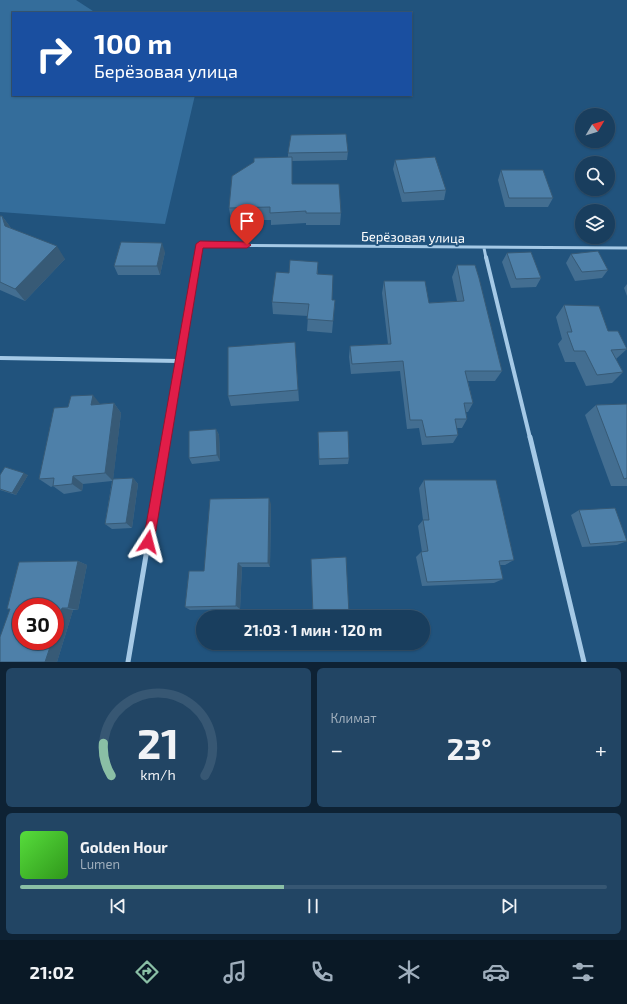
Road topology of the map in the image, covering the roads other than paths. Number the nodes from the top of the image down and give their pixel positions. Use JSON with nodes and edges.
{"nodes":[{"id":1,"x":484,"y":248,"type":"junction"},
{"id":2,"x":627,"y":248,"type":"edge"},
{"id":3,"x":0,"y":358,"type":"edge"},
{"id":4,"x":178,"y":361,"type":"junction"},
{"id":5,"x":128,"y":662,"type":"edge"},
{"id":6,"x":584,"y":662,"type":"edge"}],
"edges":[{"from":1,"to":2,"type":"street","name":"Берёзовая улица"},
{"from":1,"to":4,"type":"street","name":"Берёзовая улица"},
{"from":1,"to":6,"type":"street"},
{"from":3,"to":4,"type":"street"},
{"from":4,"to":5,"type":"street"}]}
